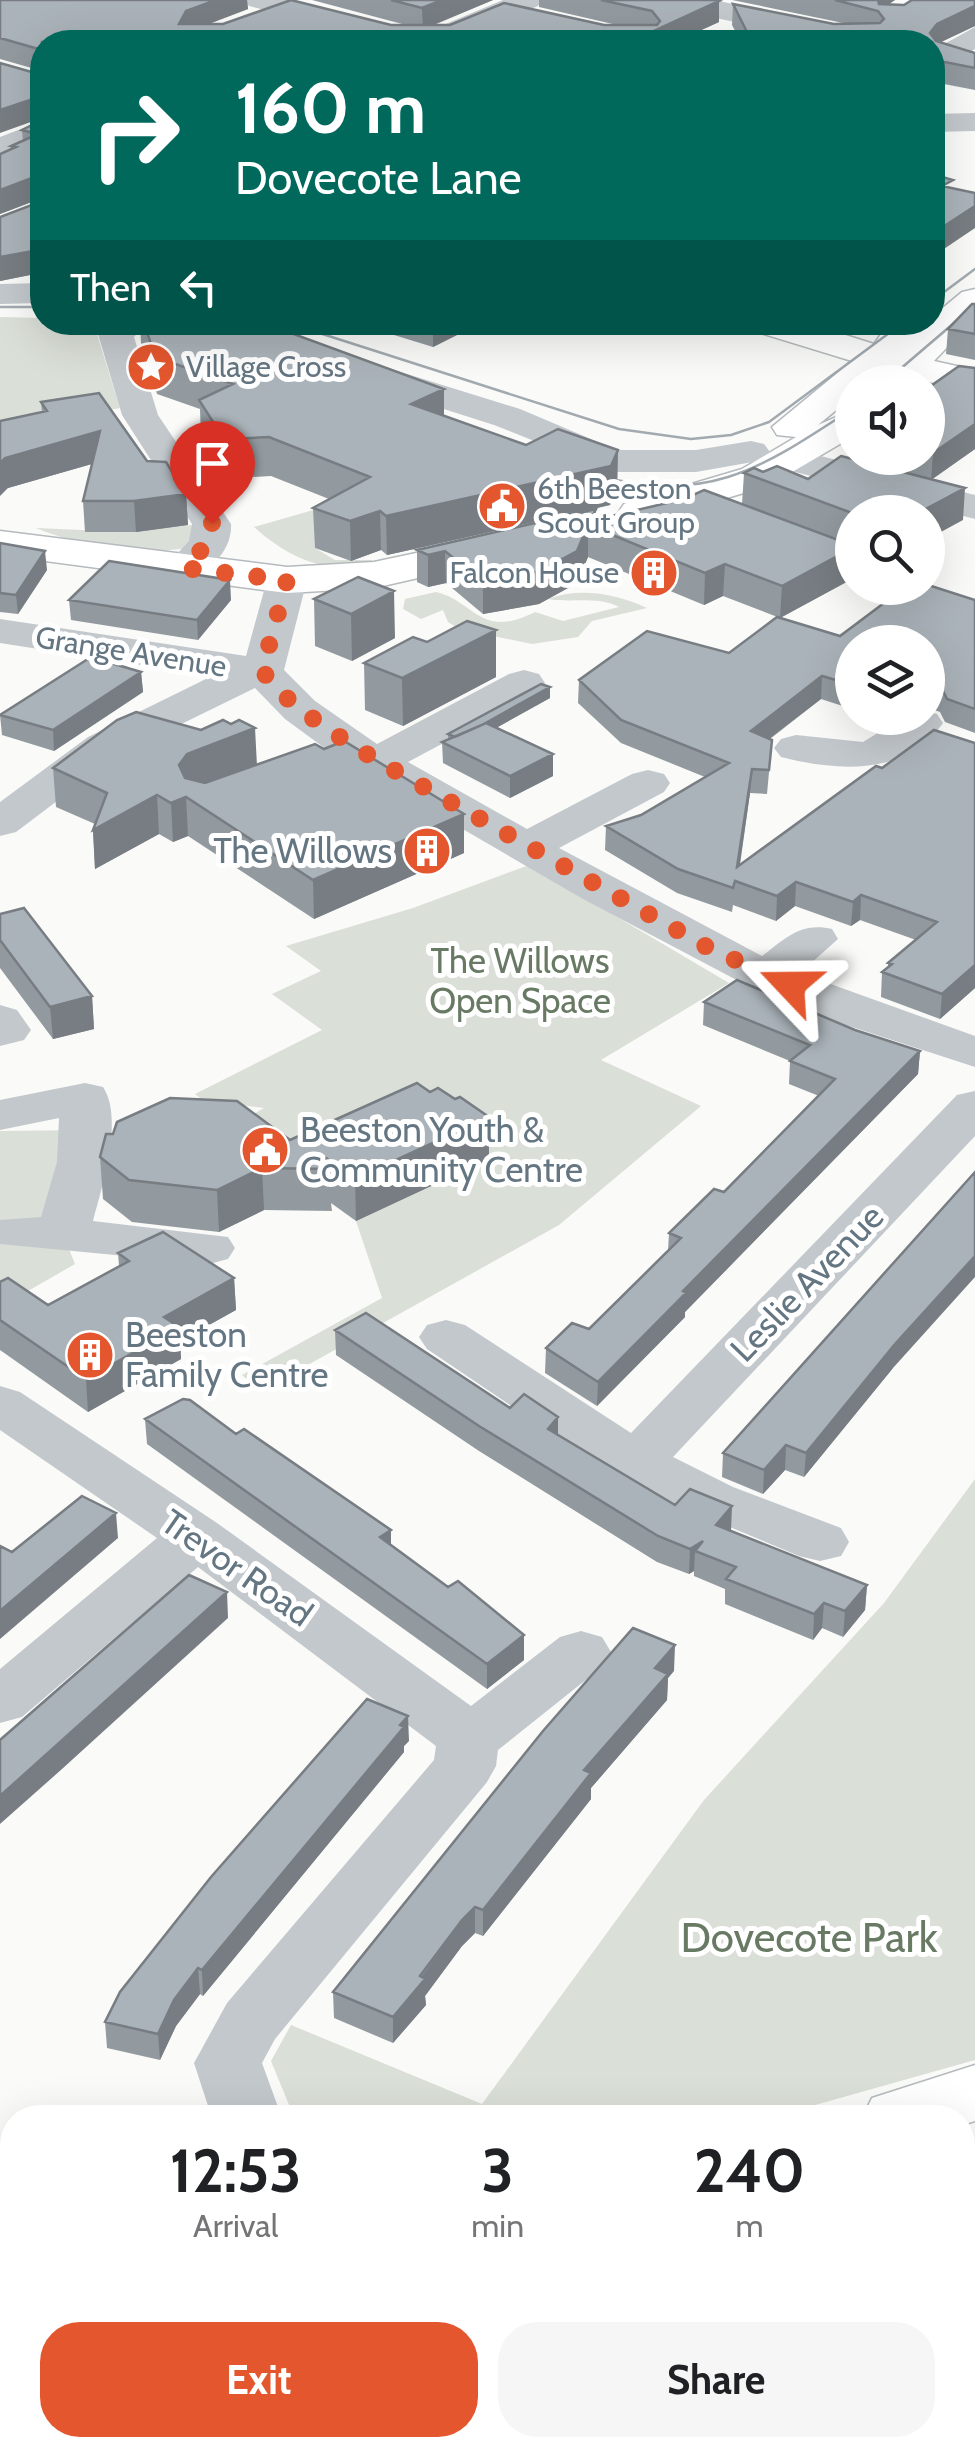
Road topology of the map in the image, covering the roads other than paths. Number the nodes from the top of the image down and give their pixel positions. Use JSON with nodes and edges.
{"nodes":[{"id":1,"x":672,"y":0,"type":"edge"},
{"id":2,"x":800,"y":0,"type":"edge"},
{"id":3,"x":515,"y":8,"type":"edge"},
{"id":4,"x":256,"y":11,"type":"edge"},
{"id":5,"x":750,"y":16,"type":"junction"},
{"id":6,"x":553,"y":23,"type":"edge"},
{"id":7,"x":385,"y":30,"type":"edge"},
{"id":8,"x":457,"y":30,"type":"edge"},
{"id":9,"x":817,"y":30,"type":"edge"},
{"id":10,"x":975,"y":36,"type":"edge"},
{"id":11,"x":961,"y":60,"type":"edge"},
{"id":12,"x":30,"y":135,"type":"edge"},
{"id":13,"x":2,"y":147,"type":"edge"},
{"id":14,"x":30,"y":153,"type":"edge"},
{"id":15,"x":975,"y":277,"type":"edge"},
{"id":16,"x":30,"y":293,"type":"edge"},
{"id":17,"x":0,"y":294,"type":"edge"},
{"id":18,"x":945,"y":294,"type":"edge"},
{"id":19,"x":975,"y":300,"type":"edge"},
{"id":20,"x":0,"y":310,"type":"edge"},
{"id":21,"x":30,"y":310,"type":"edge"},
{"id":22,"x":945,"y":322,"type":"edge"},
{"id":23,"x":116,"y":335,"type":"edge"},
{"id":24,"x":825,"y":335,"type":"edge"},
{"id":25,"x":834,"y":335,"type":"edge"},
{"id":26,"x":925,"y":335,"type":"edge"},
{"id":27,"x":900,"y":351,"type":"edge"},
{"id":28,"x":975,"y":378,"type":"edge"},
{"id":29,"x":835,"y":437,"type":"edge"},
{"id":30,"x":612,"y":461,"type":"junction"},
{"id":31,"x":756,"y":479,"type":"junction"},
{"id":32,"x":662,"y":496,"type":"junction"},
{"id":33,"x":975,"y":508,"type":"edge"},
{"id":34,"x":601,"y":522,"type":"edge"},
{"id":35,"x":534,"y":538,"type":"edge"},
{"id":36,"x":0,"y":543,"type":"edge"},
{"id":37,"x":184,"y":568,"type":"junction"},
{"id":38,"x":287,"y":580,"type":"junction"},
{"id":39,"x":0,"y":631,"type":"edge"},
{"id":40,"x":267,"y":677,"type":"junction"},
{"id":41,"x":524,"y":683,"type":"dead end"},
{"id":42,"x":913,"y":744,"type":"edge"},
{"id":43,"x":796,"y":748,"type":"dead end"},
{"id":44,"x":378,"y":761,"type":"junction"},
{"id":45,"x":308,"y":766,"type":"edge"},
{"id":46,"x":648,"y":782,"type":"dead end"},
{"id":47,"x":0,"y":823,"type":"edge"},
{"id":48,"x":526,"y":848,"type":"junction"},
{"id":49,"x":813,"y":938,"type":"dead end"},
{"id":50,"x":766,"y":976,"type":"junction"},
{"id":51,"x":0,"y":1020,"type":"edge"},
{"id":52,"x":0,"y":1032,"type":"edge"},
{"id":53,"x":975,"y":1052,"type":"edge"},
{"id":54,"x":975,"y":1106,"type":"edge"},
{"id":55,"x":0,"y":1115,"type":"edge"},
{"id":56,"x":209,"y":1248,"type":"dead end"},
{"id":57,"x":446,"y":1337,"type":"dead end"},
{"id":58,"x":0,"y":1404,"type":"edge"},
{"id":59,"x":638,"y":1460,"type":"junction"},
{"id":60,"x":196,"y":1537,"type":"junction"},
{"id":61,"x":820,"y":1542,"type":"dead end"},
{"id":62,"x":581,"y":1652,"type":"dead end"},
{"id":63,"x":0,"y":1702,"type":"edge"},
{"id":64,"x":468,"y":1740,"type":"junction"},
{"id":65,"x":975,"y":2093,"type":"edge"},
{"id":66,"x":243,"y":2105,"type":"edge"},
{"id":67,"x":938,"y":2105,"type":"edge"}],
"edges":[{"from":1,"to":5,"type":"street"},
{"from":2,"to":5,"type":"street"},
{"from":3,"to":6,"type":"street"},
{"from":3,"to":8,"type":"street"},
{"from":4,"to":7,"type":"street"},
{"from":5,"to":9,"type":"street"},
{"from":10,"to":11,"type":"street"},
{"from":12,"to":13,"type":"street"},
{"from":13,"to":14,"type":"street"},
{"from":15,"to":18,"type":"main road"},
{"from":16,"to":17,"type":"street"},
{"from":19,"to":22,"type":"main road"},
{"from":20,"to":21,"type":"street"},
{"from":23,"to":37,"type":"street"},
{"from":24,"to":27,"type":"main road"},
{"from":25,"to":27,"type":"main road"},
{"from":26,"to":27,"type":"main road"},
{"from":27,"to":28,"type":"main road"},
{"from":27,"to":31,"type":"main road"},
{"from":29,"to":31,"type":"main road"},
{"from":30,"to":31,"type":"street"},
{"from":30,"to":32,"type":"street"},
{"from":30,"to":32,"type":"street"},
{"from":31,"to":32,"type":"main road"},
{"from":31,"to":33,"type":"street"},
{"from":32,"to":34,"type":"main road"},
{"from":35,"to":38,"type":"main road"},
{"from":36,"to":37,"type":"main road"},
{"from":37,"to":38,"type":"main road"},
{"from":38,"to":40,"type":"street"},
{"from":39,"to":40,"type":"street","name":"Grange Avenue"},
{"from":40,"to":44,"type":"street"},
{"from":40,"to":45,"type":"street"},
{"from":40,"to":47,"type":"street"},
{"from":41,"to":44,"type":"street"},
{"from":42,"to":43,"type":"street"},
{"from":44,"to":48,"type":"street"},
{"from":46,"to":48,"type":"street"},
{"from":48,"to":50,"type":"street"},
{"from":49,"to":50,"type":"street"},
{"from":50,"to":53,"type":"street"},
{"from":51,"to":52,"type":"street"},
{"from":54,"to":59,"type":"street","name":"Leslie Avenue"},
{"from":55,"to":56,"type":"street"},
{"from":57,"to":59,"type":"street"},
{"from":58,"to":60,"type":"street","name":"Trevor Road"},
{"from":59,"to":61,"type":"street"},
{"from":60,"to":63,"type":"street"},
{"from":60,"to":64,"type":"street","name":"Trevor Road"},
{"from":62,"to":64,"type":"street"},
{"from":64,"to":66,"type":"street"},
{"from":65,"to":67,"type":"main road"}]}
